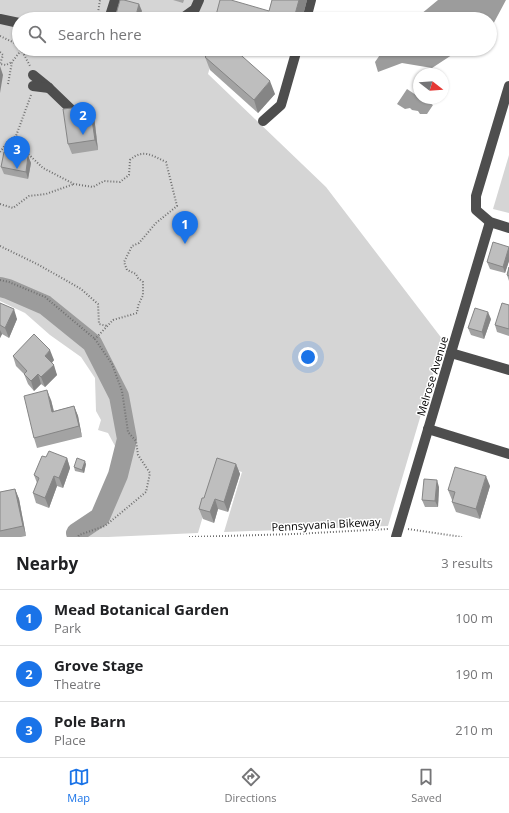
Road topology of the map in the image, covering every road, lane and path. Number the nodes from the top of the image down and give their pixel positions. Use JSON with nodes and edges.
{"nodes":[{"id":1,"x":100,"y":0,"type":"edge"},
{"id":2,"x":115,"y":0,"type":"edge"},
{"id":3,"x":311,"y":0,"type":"edge"},
{"id":4,"x":196,"y":3,"type":"edge"},
{"id":5,"x":98,"y":12,"type":"edge"},
{"id":6,"x":111,"y":12,"type":"edge"},
{"id":7,"x":188,"y":12,"type":"edge"},
{"id":8,"x":308,"y":12,"type":"edge"},
{"id":9,"x":0,"y":19,"type":"edge"},
{"id":10,"x":12,"y":21,"type":"edge"},
{"id":11,"x":0,"y":36,"type":"edge"},
{"id":12,"x":12,"y":42,"type":"edge"},
{"id":13,"x":0,"y":52,"type":"edge"},
{"id":14,"x":17,"y":56,"type":"edge"},
{"id":15,"x":26,"y":56,"type":"edge"},
{"id":16,"x":295,"y":56,"type":"edge"},
{"id":17,"x":12,"y":62,"type":"junction"},
{"id":18,"x":33,"y":75,"type":"joint"},
{"id":19,"x":8,"y":84,"type":"dead end"},
{"id":20,"x":33,"y":86,"type":"joint"},
{"id":21,"x":509,"y":86,"type":"edge"},
{"id":22,"x":50,"y":88,"type":"junction"},
{"id":23,"x":75,"y":113,"type":"edge"},
{"id":24,"x":263,"y":122,"type":"dead end"},
{"id":25,"x":16,"y":136,"type":"junction"},
{"id":26,"x":0,"y":152,"type":"edge"},
{"id":27,"x":74,"y":184,"type":"junction"},
{"id":28,"x":0,"y":204,"type":"edge"},
{"id":29,"x":490,"y":222,"type":"junction"},
{"id":30,"x":509,"y":228,"type":"edge"},
{"id":31,"x":0,"y":246,"type":"edge"},
{"id":32,"x":0,"y":280,"type":"edge"},
{"id":33,"x":107,"y":326,"type":"junction"},
{"id":34,"x":95,"y":339,"type":"junction"},
{"id":35,"x":451,"y":353,"type":"junction"},
{"id":36,"x":509,"y":370,"type":"edge"},
{"id":37,"x":428,"y":429,"type":"junction"},
{"id":38,"x":509,"y":454,"type":"edge"},
{"id":39,"x":398,"y":532,"type":"edge"},
{"id":40,"x":78,"y":537,"type":"edge"},
{"id":41,"x":189,"y":537,"type":"edge"},
{"id":42,"x":462,"y":537,"type":"edge"}],
"edges":[{"from":1,"to":5,"type":"path"},
{"from":2,"to":6,"type":"street"},
{"from":3,"to":8,"type":"street"},
{"from":4,"to":7,"type":"street"},
{"from":9,"to":10,"type":"street"},
{"from":11,"to":12,"type":"path"},
{"from":13,"to":17,"type":"path"},
{"from":14,"to":17,"type":"path"},
{"from":15,"to":18,"type":"path"},
{"from":16,"to":24,"type":"street"},
{"from":17,"to":19,"type":"path"},
{"from":18,"to":22,"type":"street"},
{"from":20,"to":22,"type":"street"},
{"from":20,"to":25,"type":"path"},
{"from":21,"to":29,"type":"street"},
{"from":22,"to":23,"type":"street"},
{"from":25,"to":26,"type":"path"},
{"from":25,"to":27,"type":"path"},
{"from":27,"to":28,"type":"path"},
{"from":27,"to":33,"type":"path"},
{"from":29,"to":30,"type":"street"},
{"from":29,"to":35,"type":"street","name":"Melrose Avenue"},
{"from":31,"to":33,"type":"path"},
{"from":32,"to":34,"type":"path"},
{"from":33,"to":34,"type":"path"},
{"from":34,"to":40,"type":"path"},
{"from":35,"to":36,"type":"street"},
{"from":35,"to":37,"type":"street","name":"Melrose Avenue"},
{"from":37,"to":38,"type":"street"},
{"from":37,"to":39,"type":"street","name":"Melrose Avenue"},
{"from":39,"to":41,"type":"path","name":"Pennsyvania Bikeway"},
{"from":39,"to":42,"type":"path","name":"Pennsyvania Bikeway"}]}
